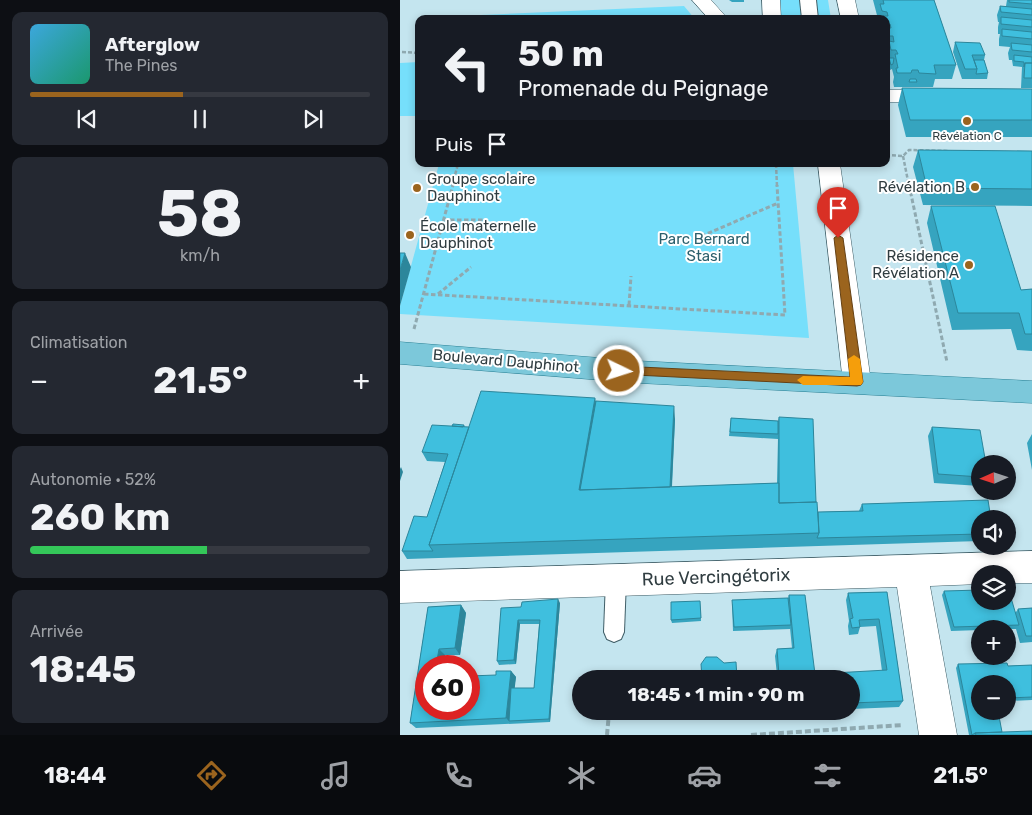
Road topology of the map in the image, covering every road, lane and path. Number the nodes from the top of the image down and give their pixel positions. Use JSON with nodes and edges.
{"nodes":[{"id":1,"x":701,"y":0,"type":"edge"},
{"id":2,"x":770,"y":0,"type":"edge"},
{"id":3,"x":808,"y":0,"type":"edge"},
{"id":4,"x":846,"y":0,"type":"edge"},
{"id":5,"x":715,"y":15,"type":"edge"},
{"id":6,"x":772,"y":15,"type":"edge"},
{"id":7,"x":810,"y":15,"type":"edge"},
{"id":8,"x":849,"y":15,"type":"edge"},
{"id":9,"x":402,"y":52,"type":"dead end"},
{"id":10,"x":415,"y":53,"type":"edge"},
{"id":11,"x":890,"y":96,"type":"edge"},
{"id":12,"x":953,"y":96,"type":"edge"},
{"id":13,"x":956,"y":151,"type":"edge"},
{"id":14,"x":890,"y":155,"type":"edge"},
{"id":15,"x":903,"y":156,"type":"junction"},
{"id":16,"x":457,"y":167,"type":"edge"},
{"id":17,"x":776,"y":167,"type":"edge"},
{"id":18,"x":829,"y":167,"type":"edge"},
{"id":19,"x":778,"y":203,"type":"junction"},
{"id":20,"x":443,"y":220,"type":"junction"},
{"id":21,"x":486,"y":220,"type":"dead end"},
{"id":22,"x":695,"y":239,"type":"dead end"},
{"id":23,"x":471,"y":267,"type":"dead end"},
{"id":24,"x":632,"y":276,"type":"dead end"},
{"id":25,"x":424,"y":294,"type":"junction"},
{"id":26,"x":438,"y":294,"type":"junction"},
{"id":27,"x":629,"y":305,"type":"junction"},
{"id":28,"x":404,"y":353,"type":"edge"},
{"id":29,"x":857,"y":382,"type":"junction"},
{"id":30,"x":953,"y":387,"type":"junction"},
{"id":31,"x":1032,"y":392,"type":"edge"},
{"id":32,"x":1032,"y":567,"type":"edge"},
{"id":33,"x":911,"y":571,"type":"junction"},
{"id":34,"x":616,"y":580,"type":"junction"},
{"id":35,"x":400,"y":587,"type":"edge"},
{"id":36,"x":614,"y":632,"type":"dead end"},
{"id":37,"x":608,"y":720,"type":"edge"},
{"id":38,"x":937,"y":729,"type":"edge"},
{"id":39,"x":607,"y":735,"type":"edge"},
{"id":40,"x":751,"y":735,"type":"edge"}],
"edges":[{"from":1,"to":5,"type":"street"},
{"from":2,"to":6,"type":"street"},
{"from":3,"to":7,"type":"street"},
{"from":4,"to":8,"type":"street"},
{"from":9,"to":10,"type":"path"},
{"from":11,"to":12,"type":"street"},
{"from":13,"to":15,"type":"path"},
{"from":14,"to":15,"type":"path"},
{"from":15,"to":30,"type":"path"},
{"from":16,"to":20,"type":"path"},
{"from":17,"to":19,"type":"path"},
{"from":18,"to":29,"type":"street"},
{"from":19,"to":22,"type":"path"},
{"from":19,"to":27,"type":"path"},
{"from":20,"to":21,"type":"path"},
{"from":20,"to":25,"type":"path"},
{"from":23,"to":26,"type":"path"},
{"from":24,"to":27,"type":"path"},
{"from":25,"to":26,"type":"path"},
{"from":25,"to":28,"type":"path"},
{"from":26,"to":27,"type":"path"},
{"from":28,"to":29,"type":"main road","name":"Boulevard Dauphinot"},
{"from":29,"to":30,"type":"main road","name":"Boulevard Dauphinot"},
{"from":30,"to":31,"type":"main road","name":"Boulevard Dauphinot"},
{"from":32,"to":33,"type":"street","name":"Rue Vercingétorix"},
{"from":33,"to":34,"type":"street","name":"Rue Vercingétorix"},
{"from":33,"to":38,"type":"street"},
{"from":34,"to":35,"type":"street","name":"Rue Vercingétorix"},
{"from":34,"to":36,"type":"lane"},
{"from":37,"to":39,"type":"path"},
{"from":38,"to":40,"type":"path"}]}
